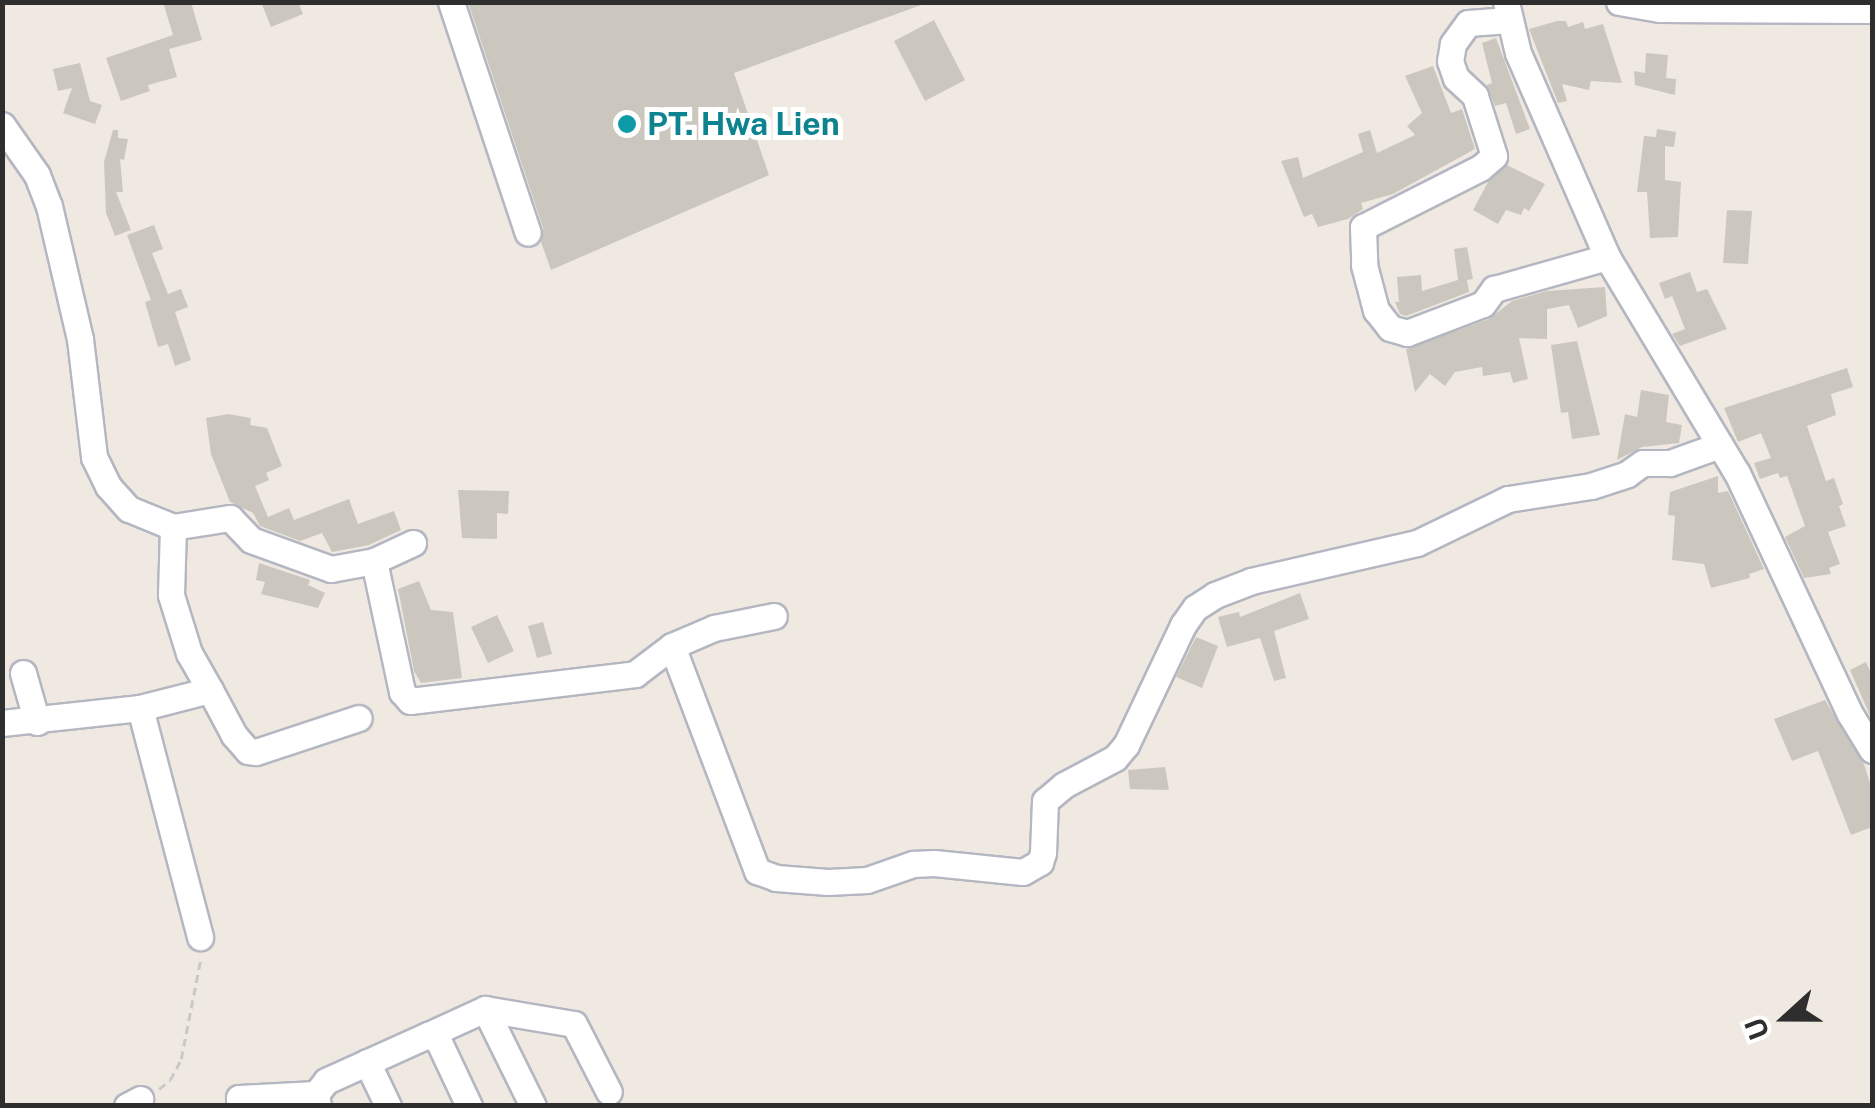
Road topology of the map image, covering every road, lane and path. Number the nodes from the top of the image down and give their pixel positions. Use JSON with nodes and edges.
{"nodes":[{"id":1,"x":451,"y":2,"type":"edge"},
{"id":2,"x":1619,"y":2,"type":"edge"},
{"id":3,"x":1871,"y":8,"type":"edge"},
{"id":4,"x":1507,"y":11,"type":"edge"},
{"id":5,"x":2,"y":125,"type":"edge"},
{"id":6,"x":528,"y":232,"type":"dead end"},
{"id":7,"x":1608,"y":257,"type":"junction"},
{"id":8,"x":1720,"y":444,"type":"junction"},
{"id":9,"x":173,"y":527,"type":"junction"},
{"id":10,"x":412,"y":542,"type":"dead end"},
{"id":11,"x":374,"y":561,"type":"junction"},
{"id":12,"x":774,"y":616,"type":"dead end"},
{"id":13,"x":672,"y":646,"type":"junction"},
{"id":14,"x":23,"y":673,"type":"dead end"},
{"id":15,"x":210,"y":690,"type":"junction"},
{"id":16,"x":140,"y":708,"type":"junction"},
{"id":17,"x":359,"y":718,"type":"dead end"},
{"id":18,"x":37,"y":722,"type":"junction"},
{"id":19,"x":2,"y":723,"type":"edge"},
{"id":20,"x":1872,"y":750,"type":"edge"},
{"id":21,"x":200,"y":937,"type":"joint"},
{"id":22,"x":485,"y":1008,"type":"junction"},
{"id":23,"x":428,"y":1036,"type":"junction"},
{"id":24,"x":367,"y":1062,"type":"junction"},
{"id":25,"x":609,"y":1092,"type":"dead end"},
{"id":26,"x":317,"y":1100,"type":"edge"},
{"id":27,"x":133,"y":1102,"type":"edge"},
{"id":28,"x":233,"y":1103,"type":"edge"},
{"id":29,"x":388,"y":1106,"type":"edge"},
{"id":30,"x":468,"y":1106,"type":"edge"},
{"id":31,"x":534,"y":1106,"type":"edge"}],
"edges":[{"from":1,"to":6,"type":"street"},
{"from":2,"to":3,"type":"street"},
{"from":4,"to":7,"type":"street"},
{"from":4,"to":7,"type":"street"},
{"from":5,"to":9,"type":"street"},
{"from":7,"to":8,"type":"street"},
{"from":8,"to":13,"type":"street"},
{"from":8,"to":20,"type":"street"},
{"from":9,"to":11,"type":"street"},
{"from":9,"to":15,"type":"street"},
{"from":10,"to":11,"type":"street"},
{"from":11,"to":13,"type":"street"},
{"from":12,"to":13,"type":"street"},
{"from":14,"to":18,"type":"street"},
{"from":15,"to":16,"type":"street"},
{"from":15,"to":17,"type":"street"},
{"from":16,"to":18,"type":"street"},
{"from":16,"to":21,"type":"street"},
{"from":18,"to":19,"type":"street"},
{"from":21,"to":27,"type":"path"},
{"from":22,"to":23,"type":"street"},
{"from":22,"to":25,"type":"street"},
{"from":22,"to":31,"type":"street"},
{"from":23,"to":24,"type":"street"},
{"from":23,"to":30,"type":"street"},
{"from":24,"to":26,"type":"street"},
{"from":24,"to":29,"type":"street"},
{"from":26,"to":28,"type":"street"}]}
